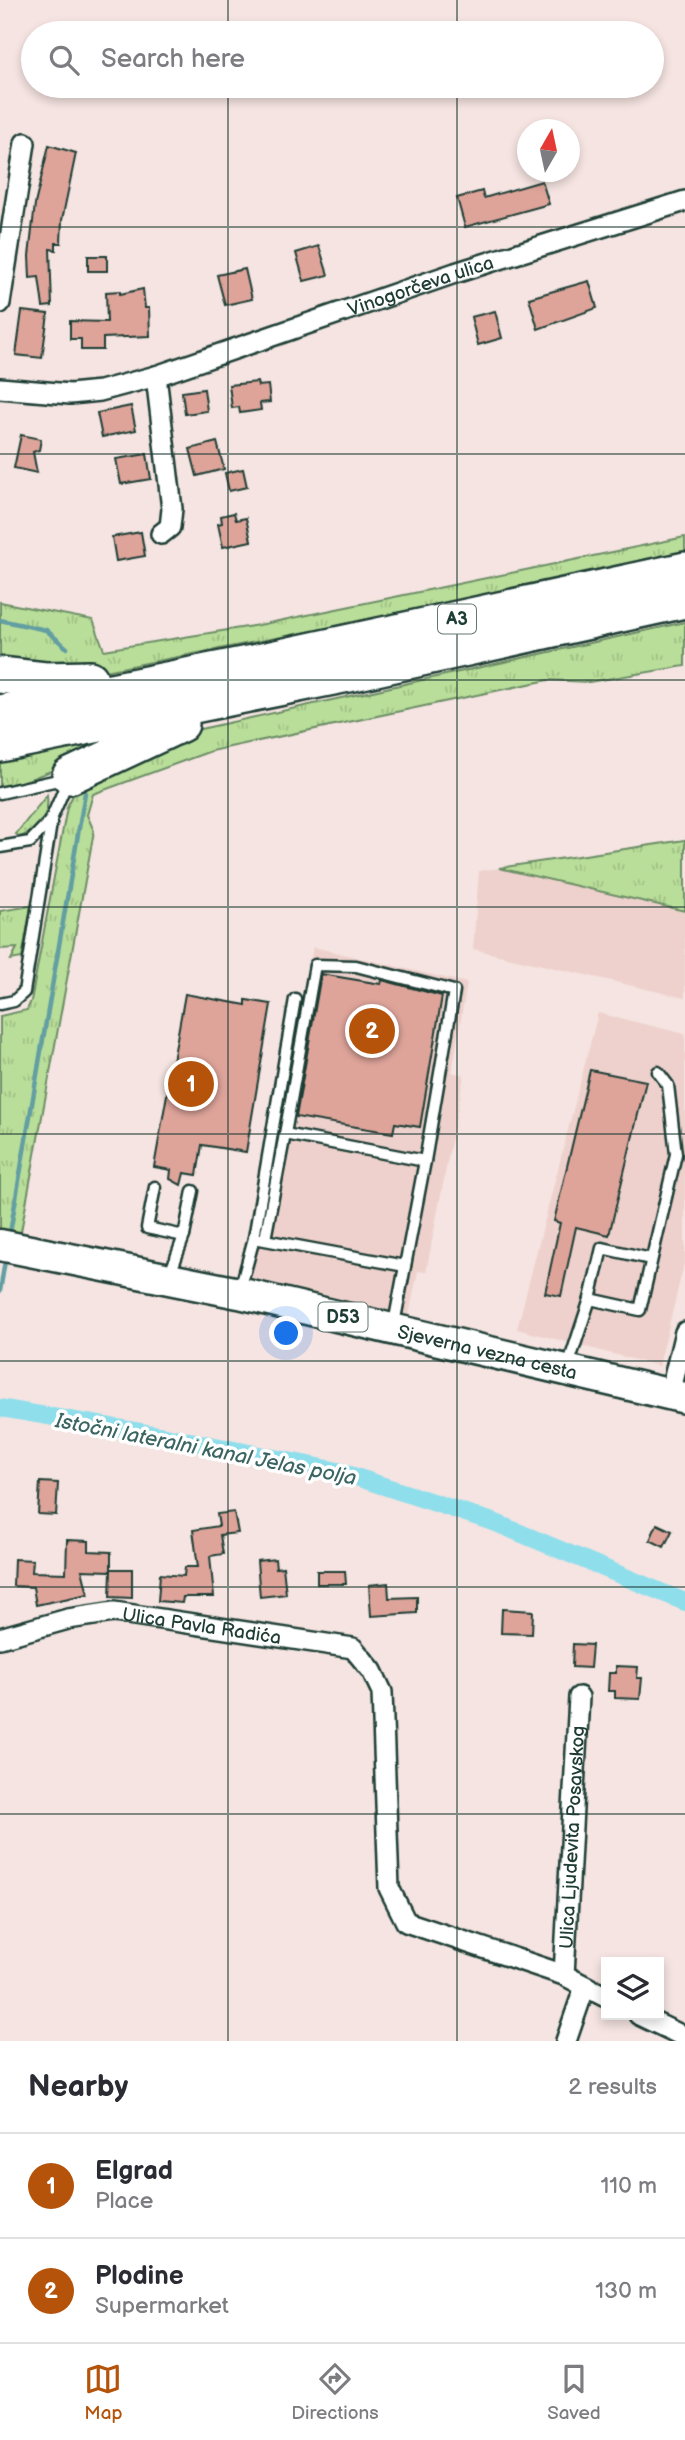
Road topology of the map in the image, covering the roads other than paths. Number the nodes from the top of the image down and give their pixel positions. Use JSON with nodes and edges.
{"nodes":[{"id":1,"x":25,"y":143,"type":"dead end"},
{"id":2,"x":685,"y":201,"type":"edge"},
{"id":3,"x":0,"y":303,"type":"edge"},
{"id":4,"x":156,"y":376,"type":"junction"},
{"id":5,"x":0,"y":388,"type":"edge"},
{"id":6,"x":161,"y":534,"type":"dead end"},
{"id":7,"x":685,"y":570,"type":"edge"},
{"id":8,"x":685,"y":600,"type":"edge"},
{"id":9,"x":253,"y":663,"type":"junction"},
{"id":10,"x":353,"y":673,"type":"junction"},
{"id":11,"x":0,"y":675,"type":"edge"},
{"id":12,"x":0,"y":713,"type":"edge"},
{"id":13,"x":0,"y":744,"type":"edge"},
{"id":14,"x":70,"y":776,"type":"junction"},
{"id":15,"x":0,"y":793,"type":"edge"},
{"id":16,"x":52,"y":817,"type":"junction"},
{"id":17,"x":0,"y":847,"type":"edge"},
{"id":18,"x":295,"y":999,"type":"dead end"},
{"id":19,"x":0,"y":1004,"type":"edge"},
{"id":20,"x":657,"y":1072,"type":"dead end"},
{"id":21,"x":285,"y":1135,"type":"junction"},
{"id":22,"x":425,"y":1161,"type":"junction"},
{"id":23,"x":155,"y":1187,"type":"dead end"},
{"id":24,"x":194,"y":1191,"type":"dead end"},
{"id":25,"x":184,"y":1236,"type":"junction"},
{"id":26,"x":259,"y":1239,"type":"junction"},
{"id":27,"x":0,"y":1245,"type":"edge"},
{"id":28,"x":651,"y":1259,"type":"junction"},
{"id":29,"x":405,"y":1266,"type":"junction"},
{"id":30,"x":169,"y":1278,"type":"junction"},
{"id":31,"x":239,"y":1293,"type":"junction"},
{"id":32,"x":590,"y":1299,"type":"junction"},
{"id":33,"x":393,"y":1329,"type":"junction"},
{"id":34,"x":685,"y":1332,"type":"edge"},
{"id":35,"x":567,"y":1370,"type":"junction"},
{"id":36,"x":677,"y":1396,"type":"edge"},
{"id":37,"x":0,"y":1638,"type":"edge"},
{"id":38,"x":382,"y":1692,"type":"joint"},
{"id":39,"x":579,"y":1697,"type":"dead end"},
{"id":40,"x":564,"y":1975,"type":"junction"},
{"id":41,"x":585,"y":1986,"type":"junction"},
{"id":42,"x":601,"y":1994,"type":"edge"},
{"id":43,"x":649,"y":2020,"type":"edge"},
{"id":44,"x":685,"y":2037,"type":"edge"},
{"id":45,"x":566,"y":2041,"type":"edge"}],
"edges":[{"from":1,"to":3,"type":"street"},
{"from":2,"to":4,"type":"street","name":"Vinogorčeva ulica"},
{"from":4,"to":5,"type":"street","name":"Vinogorčeva ulica"},
{"from":4,"to":6,"type":"street"},
{"from":7,"to":9,"type":"highway","number":"A3"},
{"from":8,"to":10,"type":"highway","number":"A3"},
{"from":9,"to":11,"type":"highway"},
{"from":9,"to":12,"type":"highway","number":"A3"},
{"from":10,"to":13,"type":"highway","number":"A3"},
{"from":10,"to":14,"type":"highway"},
{"from":14,"to":15,"type":"lane"},
{"from":14,"to":16,"type":"lane"},
{"from":16,"to":17,"type":"lane"},
{"from":16,"to":19,"type":"lane"},
{"from":18,"to":26,"type":"lane"},
{"from":20,"to":28,"type":"lane"},
{"from":21,"to":22,"type":"lane"},
{"from":21,"to":22,"type":"lane"},
{"from":21,"to":26,"type":"lane"},
{"from":22,"to":29,"type":"lane"},
{"from":23,"to":25,"type":"lane"},
{"from":24,"to":25,"type":"lane"},
{"from":25,"to":30,"type":"lane"},
{"from":26,"to":29,"type":"lane"},
{"from":26,"to":31,"type":"lane"},
{"from":27,"to":30,"type":"main road","name":"Sjeverna vezna cesta","number":"D53"},
{"from":28,"to":32,"type":"lane"},
{"from":28,"to":32,"type":"lane"},
{"from":29,"to":33,"type":"lane"},
{"from":30,"to":31,"type":"main road","name":"Sjeverna vezna cesta","number":"D53"},
{"from":31,"to":33,"type":"main road","name":"Sjeverna vezna cesta","number":"D53"},
{"from":32,"to":35,"type":"lane"},
{"from":33,"to":35,"type":"main road","name":"Sjeverna vezna cesta","number":"D53"},
{"from":34,"to":36,"type":"street"},
{"from":35,"to":36,"type":"main road","name":"Sjeverna vezna cesta","number":"D53"},
{"from":37,"to":38,"type":"street","name":"Ulica Pavla Radića"},
{"from":38,"to":40,"type":"street","name":"Ulica Ljudevita Posavskog"},
{"from":39,"to":40,"type":"street","name":"Ulica Ljudevita Posavskog"},
{"from":40,"to":41,"type":"street","name":"Ulica Ljudevita Posavskog"},
{"from":41,"to":42,"type":"street","name":"Ulica Ljudevita Posavskog"},
{"from":41,"to":45,"type":"street"},
{"from":43,"to":44,"type":"street"}]}
